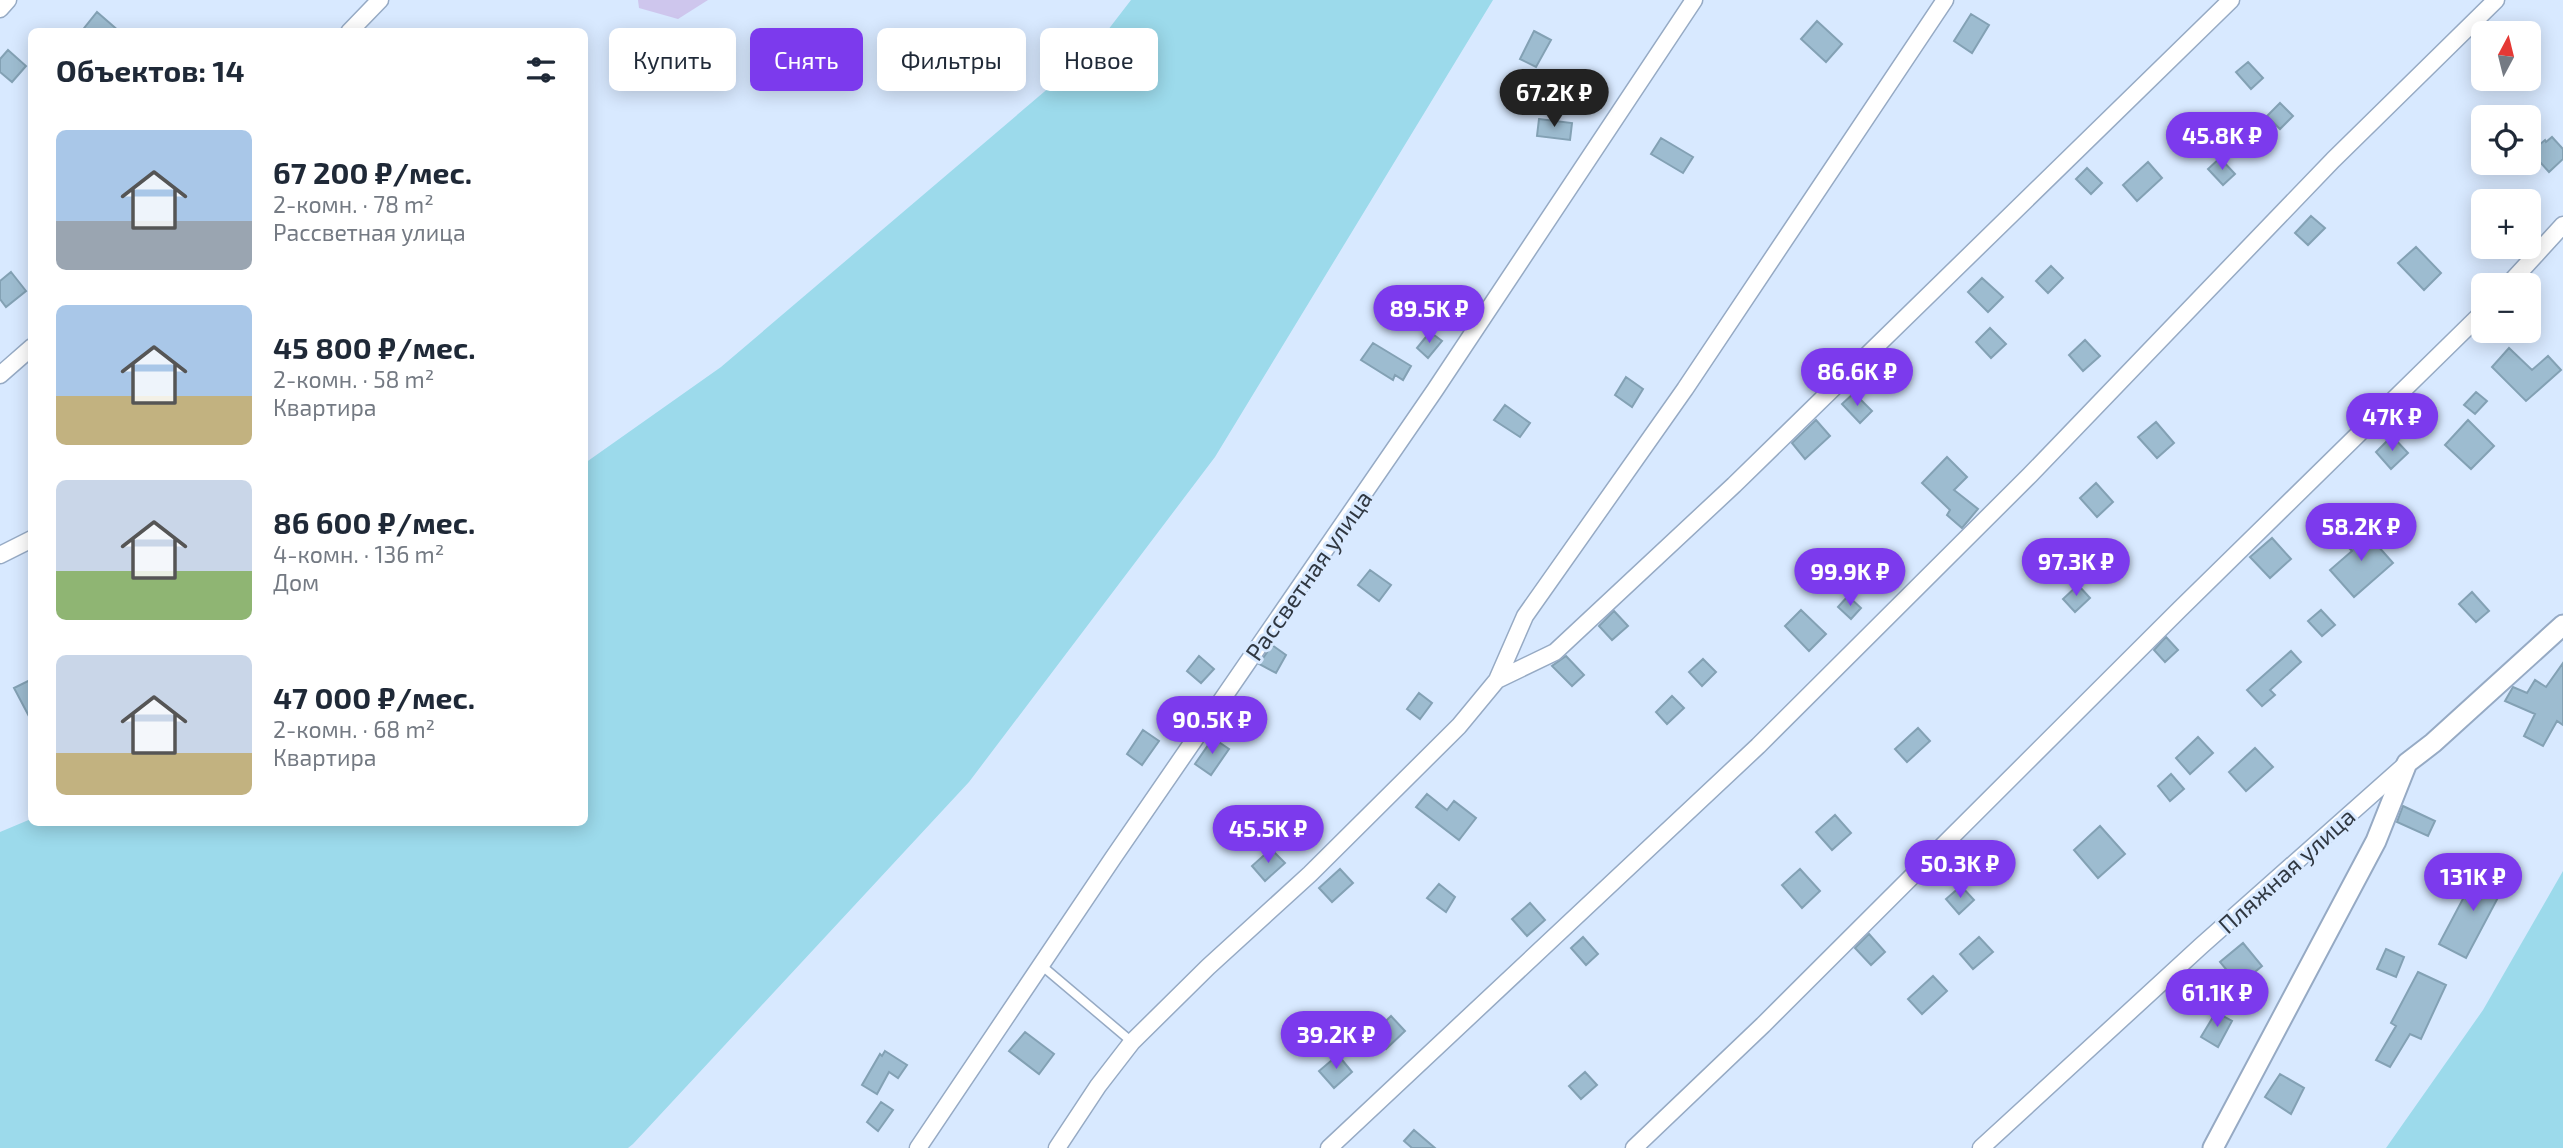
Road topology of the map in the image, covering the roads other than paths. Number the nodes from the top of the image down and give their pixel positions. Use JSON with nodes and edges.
{"nodes":[{"id":1,"x":8,"y":0,"type":"edge"},
{"id":2,"x":380,"y":0,"type":"edge"},
{"id":3,"x":1694,"y":0,"type":"edge"},
{"id":4,"x":1945,"y":0,"type":"edge"},
{"id":5,"x":2231,"y":0,"type":"edge"},
{"id":6,"x":2496,"y":0,"type":"edge"},
{"id":7,"x":0,"y":9,"type":"edge"},
{"id":8,"x":353,"y":28,"type":"edge"},
{"id":9,"x":2563,"y":225,"type":"edge"},
{"id":10,"x":2519,"y":273,"type":"edge"},
{"id":11,"x":2471,"y":324,"type":"edge"},
{"id":12,"x":28,"y":350,"type":"edge"},
{"id":13,"x":0,"y":374,"type":"edge"},
{"id":14,"x":28,"y":540,"type":"edge"},
{"id":15,"x":0,"y":555,"type":"edge"},
{"id":16,"x":2563,"y":625,"type":"edge"},
{"id":17,"x":1497,"y":680,"type":"junction"},
{"id":18,"x":2407,"y":764,"type":"junction"},
{"id":19,"x":1041,"y":965,"type":"junction"},
{"id":20,"x":1132,"y":1042,"type":"junction"},
{"id":21,"x":918,"y":1148,"type":"edge"},
{"id":22,"x":1058,"y":1148,"type":"edge"},
{"id":23,"x":1329,"y":1148,"type":"edge"},
{"id":24,"x":1634,"y":1148,"type":"edge"},
{"id":25,"x":1981,"y":1148,"type":"edge"},
{"id":26,"x":2213,"y":1148,"type":"edge"}],
"edges":[{"from":1,"to":7,"type":"street"},
{"from":2,"to":8,"type":"street"},
{"from":3,"to":19,"type":"street","name":"Рассветная улица"},
{"from":4,"to":17,"type":"street"},
{"from":5,"to":17,"type":"street"},
{"from":6,"to":23,"type":"street"},
{"from":9,"to":10,"type":"street"},
{"from":11,"to":24,"type":"street"},
{"from":12,"to":13,"type":"street"},
{"from":14,"to":15,"type":"street"},
{"from":16,"to":18,"type":"street","name":"Пляжная улица"},
{"from":17,"to":20,"type":"street"},
{"from":18,"to":25,"type":"street","name":"Пляжная улица"},
{"from":18,"to":26,"type":"street"},
{"from":19,"to":20,"type":"lane"},
{"from":19,"to":21,"type":"street","name":"Рассветная улица"},
{"from":20,"to":22,"type":"street"}]}
